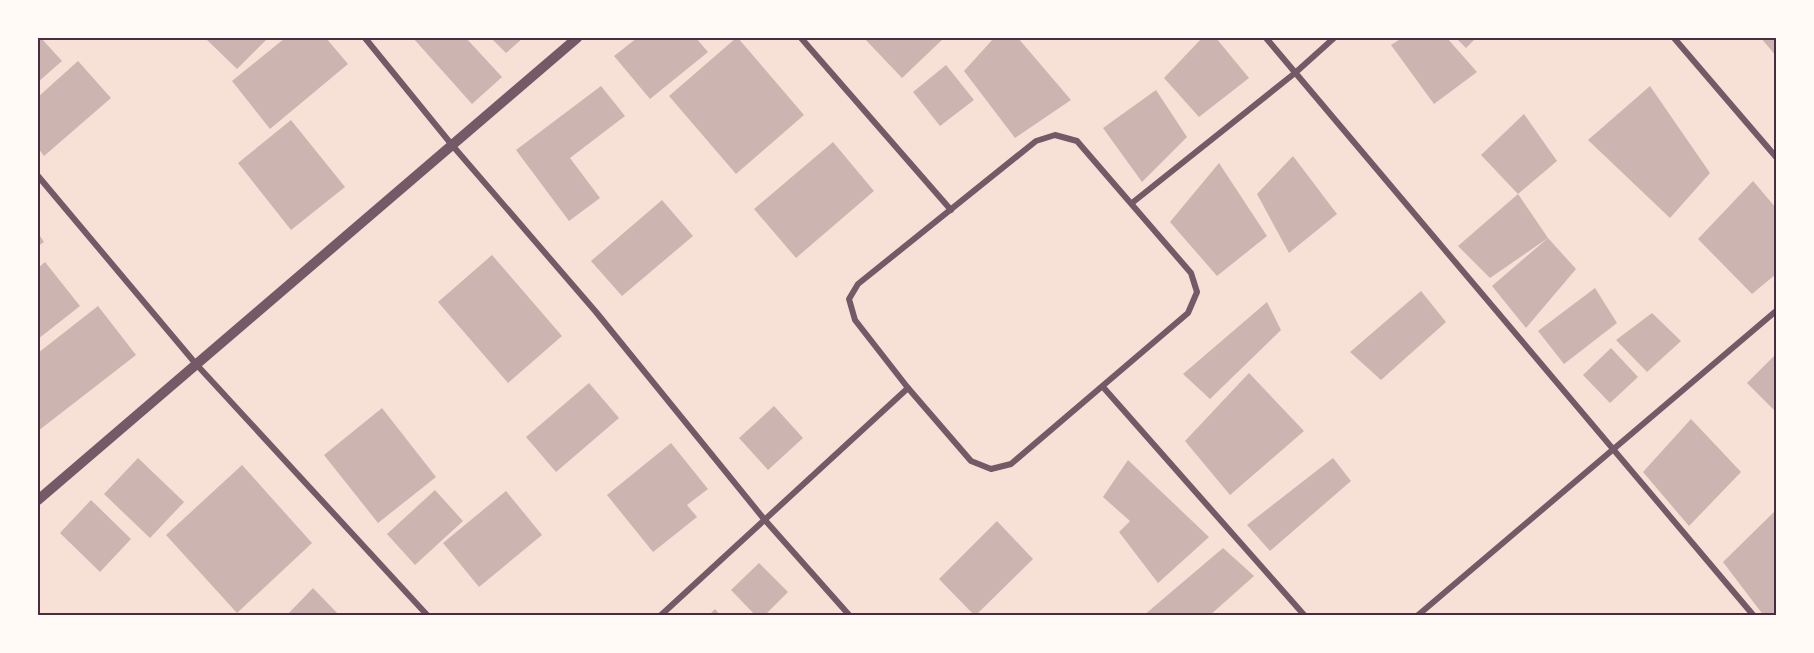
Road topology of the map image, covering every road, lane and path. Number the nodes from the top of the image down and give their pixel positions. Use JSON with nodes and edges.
{"nodes":[{"id":1,"x":365,"y":38,"type":"edge"},
{"id":2,"x":577,"y":38,"type":"edge"},
{"id":3,"x":801,"y":38,"type":"edge"},
{"id":4,"x":1266,"y":38,"type":"edge"},
{"id":5,"x":1334,"y":38,"type":"edge"},
{"id":6,"x":1674,"y":38,"type":"edge"},
{"id":7,"x":1295,"y":73,"type":"junction"},
{"id":8,"x":452,"y":144,"type":"junction"},
{"id":9,"x":1776,"y":157,"type":"edge"},
{"id":10,"x":38,"y":176,"type":"edge"},
{"id":11,"x":1132,"y":203,"type":"junction"},
{"id":12,"x":951,"y":210,"type":"junction"},
{"id":13,"x":1776,"y":311,"type":"edge"},
{"id":14,"x":196,"y":364,"type":"junction"},
{"id":15,"x":1102,"y":387,"type":"junction"},
{"id":16,"x":908,"y":388,"type":"junction"},
{"id":17,"x":1614,"y":450,"type":"junction"},
{"id":18,"x":38,"y":500,"type":"edge"},
{"id":19,"x":764,"y":519,"type":"junction"},
{"id":20,"x":428,"y":615,"type":"edge"},
{"id":21,"x":660,"y":615,"type":"edge"},
{"id":22,"x":850,"y":615,"type":"edge"},
{"id":23,"x":1305,"y":615,"type":"edge"},
{"id":24,"x":1417,"y":615,"type":"edge"},
{"id":25,"x":1754,"y":615,"type":"edge"}],
"edges":[{"from":1,"to":8,"type":"street"},
{"from":2,"to":8,"type":"street"},
{"from":3,"to":12,"type":"street"},
{"from":4,"to":7,"type":"street"},
{"from":5,"to":7,"type":"street"},
{"from":6,"to":9,"type":"street"},
{"from":7,"to":11,"type":"street"},
{"from":7,"to":17,"type":"street"},
{"from":8,"to":14,"type":"street"},
{"from":8,"to":19,"type":"street"},
{"from":10,"to":14,"type":"street"},
{"from":11,"to":12,"type":"street"},
{"from":11,"to":15,"type":"street"},
{"from":12,"to":16,"type":"street"},
{"from":13,"to":17,"type":"street"},
{"from":14,"to":18,"type":"street"},
{"from":14,"to":20,"type":"street"},
{"from":15,"to":16,"type":"street"},
{"from":15,"to":23,"type":"street"},
{"from":16,"to":19,"type":"street"},
{"from":17,"to":24,"type":"street"},
{"from":17,"to":25,"type":"street"},
{"from":19,"to":21,"type":"street"},
{"from":19,"to":22,"type":"street"}]}
